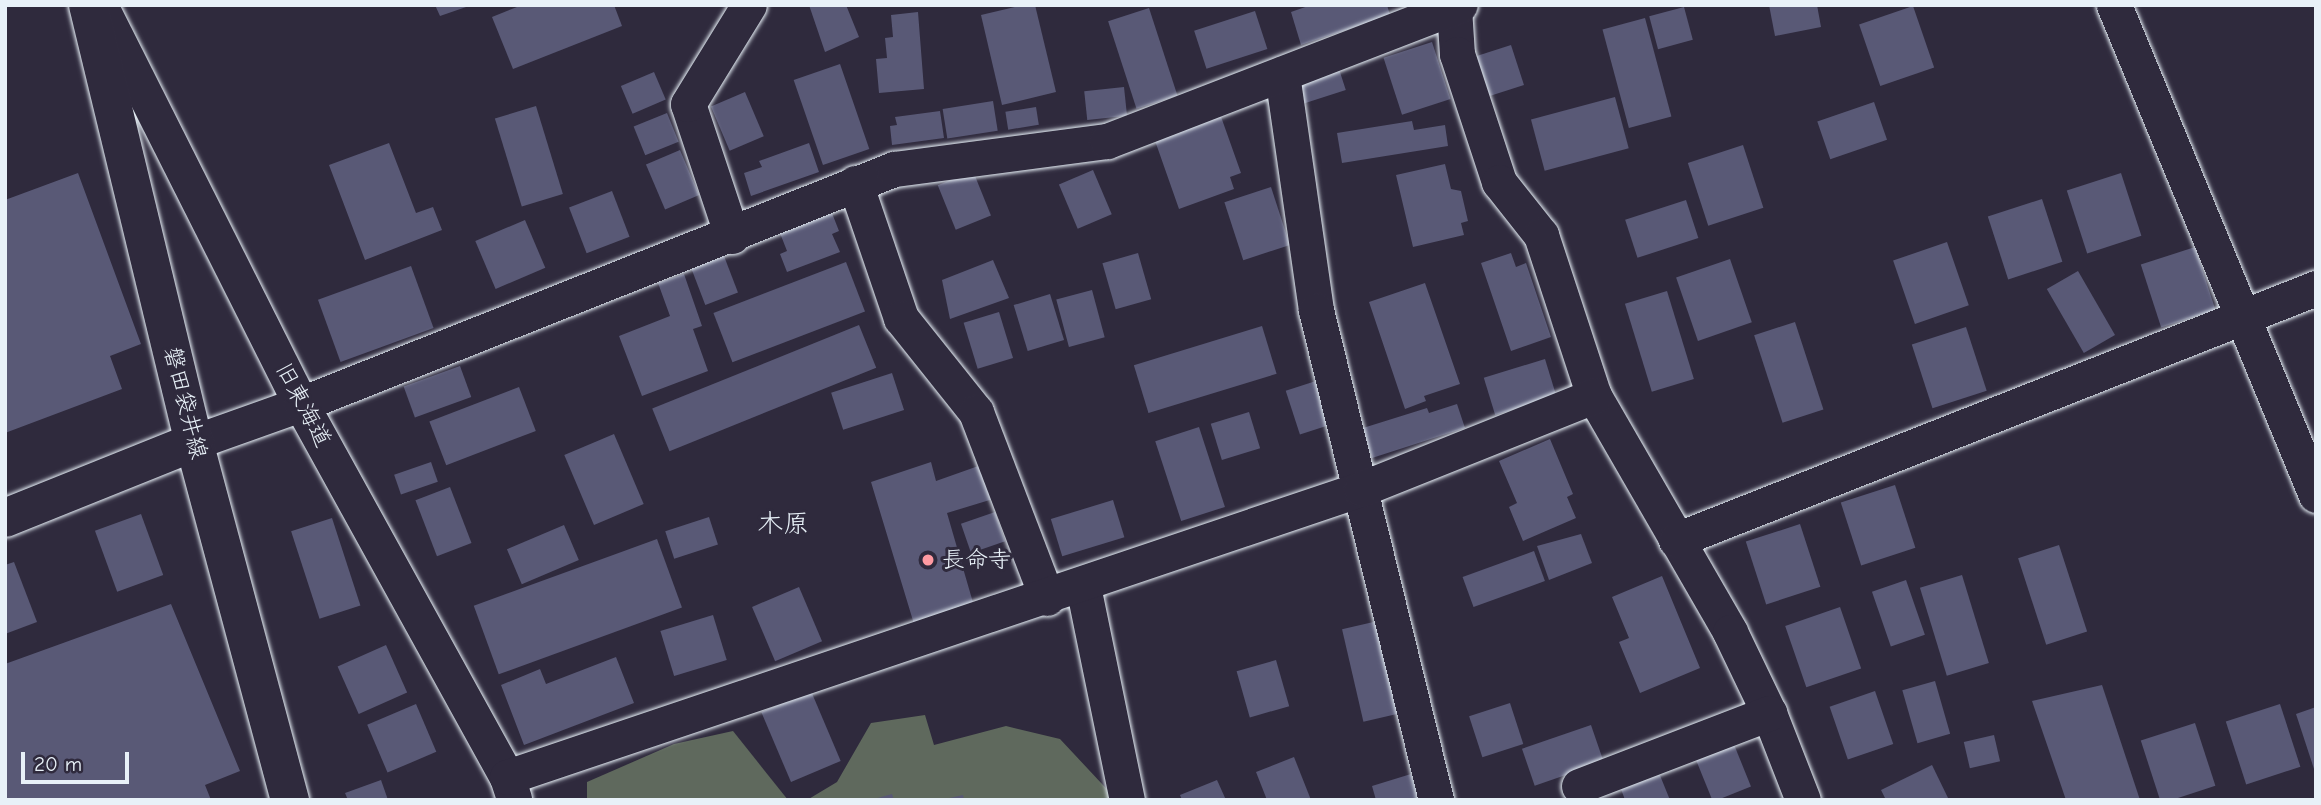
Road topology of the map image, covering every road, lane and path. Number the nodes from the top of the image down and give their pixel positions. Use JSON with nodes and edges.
{"nodes":[{"id":1,"x":88,"y":5,"type":"edge"},
{"id":2,"x":100,"y":5,"type":"edge"},
{"id":3,"x":749,"y":5,"type":"edge"},
{"id":4,"x":2114,"y":5,"type":"edge"},
{"id":5,"x":1457,"y":6,"type":"edge"},
{"id":6,"x":1405,"y":15,"type":"edge"},
{"id":7,"x":1282,"y":74,"type":"junction"},
{"id":8,"x":855,"y":183,"type":"junction"},
{"id":9,"x":732,"y":236,"type":"junction"},
{"id":10,"x":2316,"y":288,"type":"edge"},
{"id":11,"x":2244,"y":317,"type":"junction"},
{"id":12,"x":1594,"y":396,"type":"junction"},
{"id":13,"x":301,"y":404,"type":"junction"},
{"id":14,"x":194,"y":442,"type":"junction"},
{"id":15,"x":1361,"y":489,"type":"junction"},
{"id":16,"x":2316,"y":495,"type":"edge"},
{"id":17,"x":5,"y":518,"type":"edge"},
{"id":18,"x":1676,"y":540,"type":"junction"},
{"id":19,"x":1083,"y":586,"type":"junction"},
{"id":20,"x":1047,"y":598,"type":"junction"},
{"id":21,"x":1769,"y":713,"type":"junction"},
{"id":22,"x":1579,"y":786,"type":"dead end"},
{"id":23,"x":511,"y":788,"type":"edge"},
{"id":24,"x":290,"y":800,"type":"edge"},
{"id":25,"x":1127,"y":800,"type":"edge"},
{"id":26,"x":1436,"y":800,"type":"edge"},
{"id":27,"x":1803,"y":800,"type":"edge"}],
"edges":[{"from":1,"to":14,"type":"main road","name":"磐田袋井線"},
{"from":2,"to":13,"type":"street","name":"旧東海道"},
{"from":3,"to":9,"type":"street"},
{"from":4,"to":11,"type":"street"},
{"from":5,"to":6,"type":"street"},
{"from":5,"to":12,"type":"street"},
{"from":6,"to":7,"type":"street"},
{"from":7,"to":8,"type":"street"},
{"from":7,"to":15,"type":"street"},
{"from":8,"to":9,"type":"street"},
{"from":8,"to":20,"type":"street"},
{"from":9,"to":13,"type":"street"},
{"from":10,"to":11,"type":"street"},
{"from":11,"to":16,"type":"street"},
{"from":11,"to":18,"type":"street"},
{"from":12,"to":15,"type":"street"},
{"from":12,"to":18,"type":"street"},
{"from":13,"to":14,"type":"street"},
{"from":13,"to":23,"type":"street","name":"旧東海道"},
{"from":14,"to":17,"type":"main road"},
{"from":14,"to":24,"type":"main road","name":"磐田袋井線"},
{"from":15,"to":19,"type":"street"},
{"from":15,"to":26,"type":"street"},
{"from":18,"to":21,"type":"street"},
{"from":19,"to":20,"type":"street"},
{"from":19,"to":25,"type":"street"},
{"from":20,"to":23,"type":"street"},
{"from":21,"to":22,"type":"street"},
{"from":21,"to":27,"type":"street"}]}
